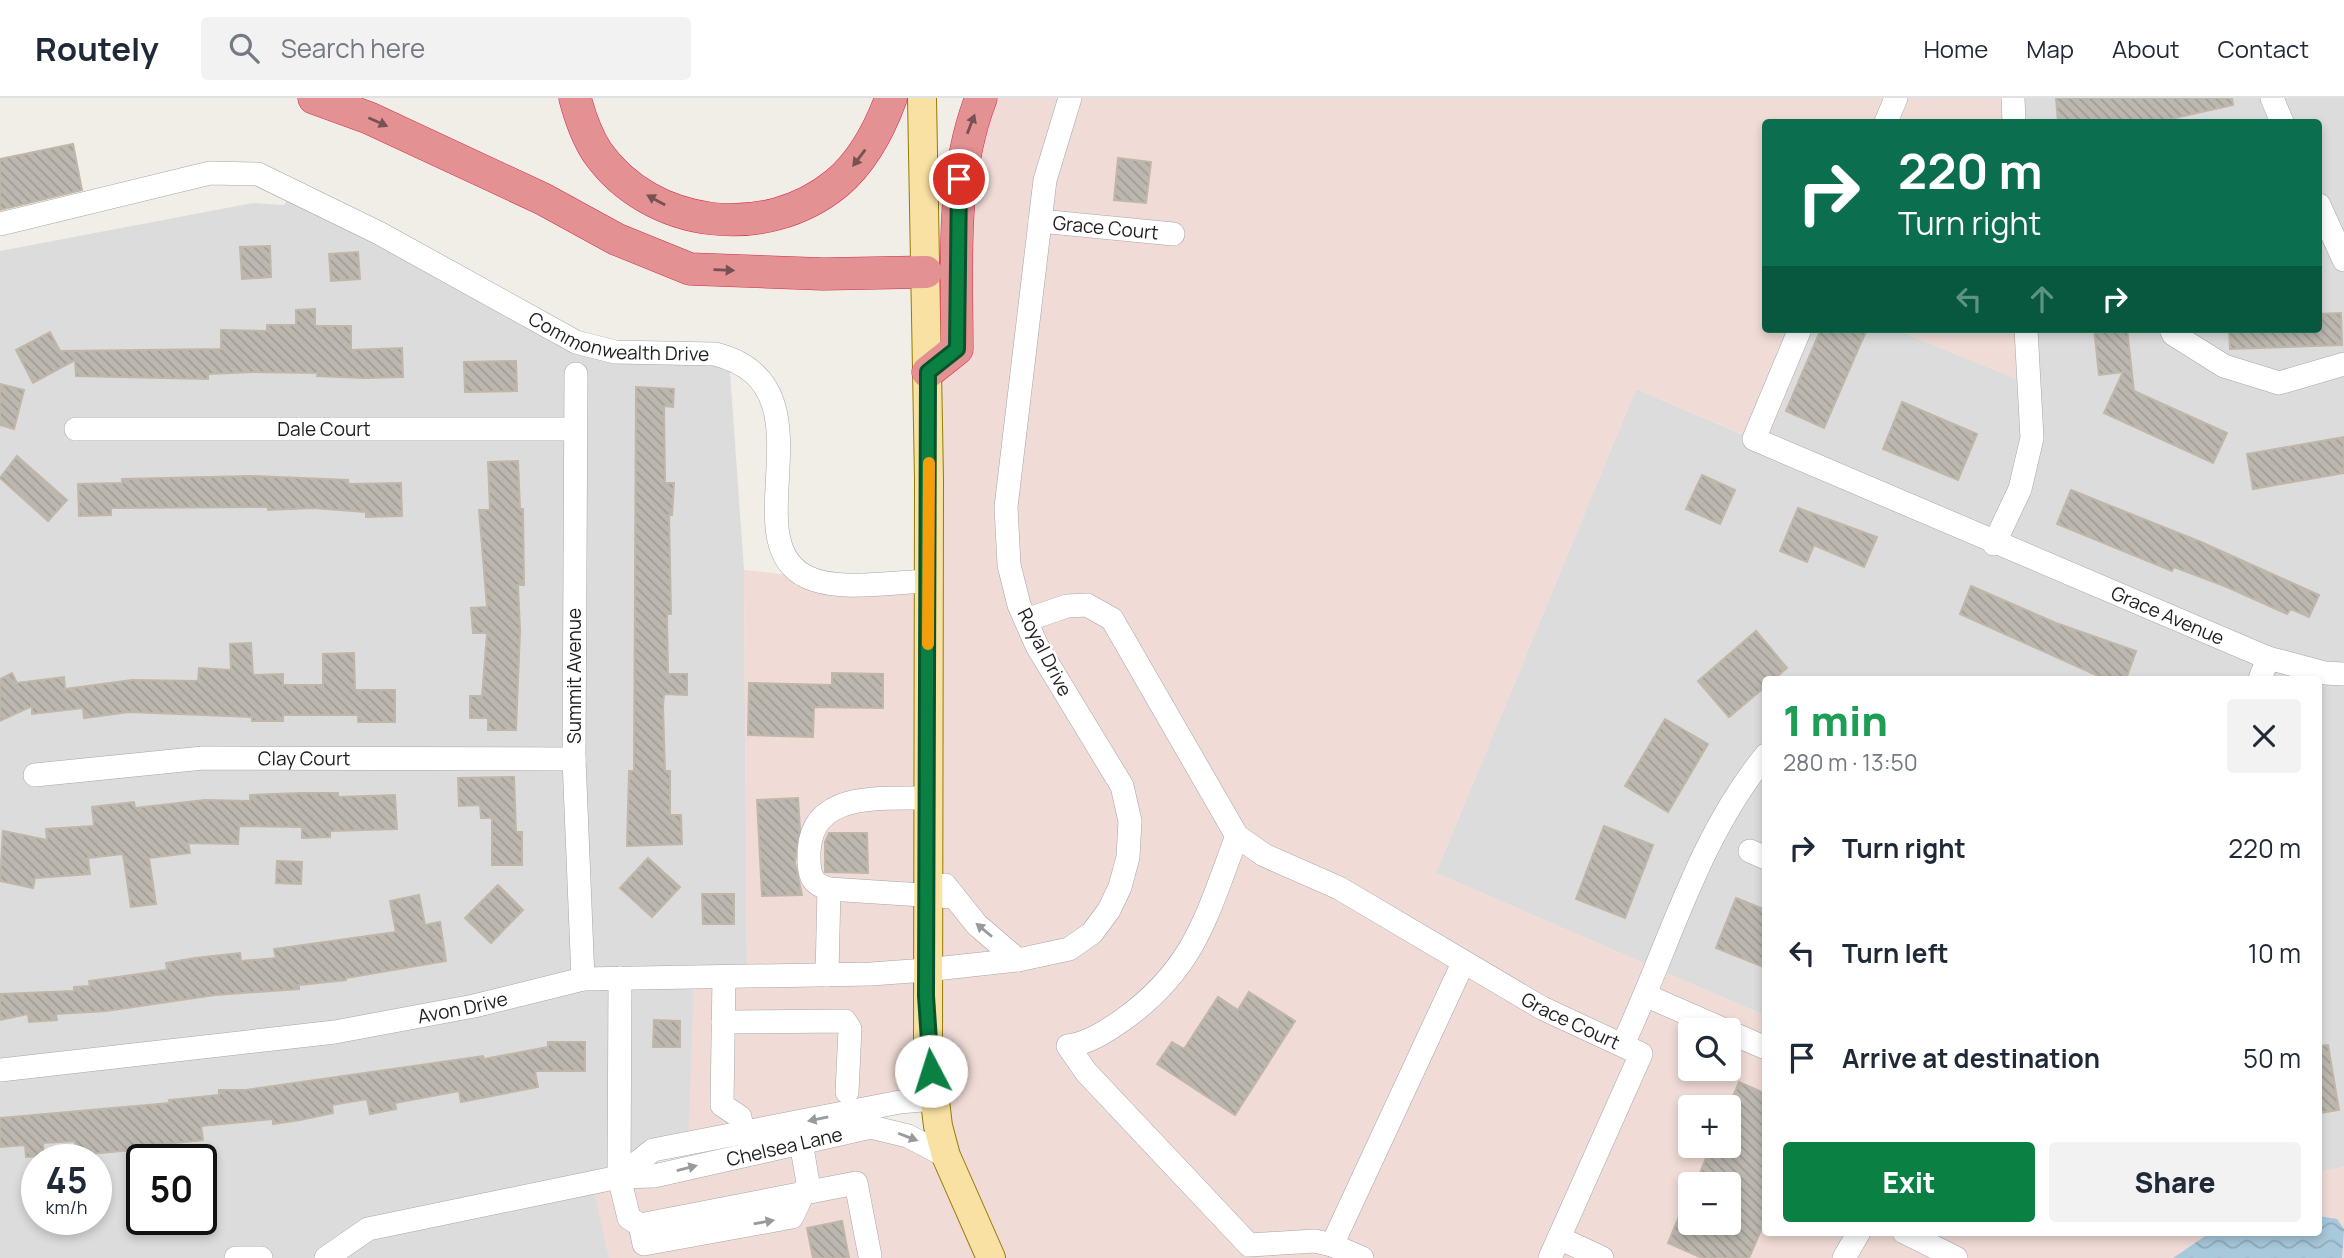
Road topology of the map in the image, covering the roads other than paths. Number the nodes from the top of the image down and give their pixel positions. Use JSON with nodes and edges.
{"nodes":[{"id":1,"x":314,"y":98,"type":"edge"},
{"id":2,"x":575,"y":98,"type":"edge"},
{"id":3,"x":891,"y":98,"type":"edge"},
{"id":4,"x":922,"y":98,"type":"edge"},
{"id":5,"x":981,"y":98,"type":"edge"},
{"id":6,"x":1070,"y":98,"type":"edge"},
{"id":7,"x":1896,"y":98,"type":"edge"},
{"id":8,"x":2013,"y":98,"type":"edge"},
{"id":9,"x":2272,"y":98,"type":"edge"},
{"id":10,"x":1887,"y":119,"type":"edge"},
{"id":11,"x":2014,"y":119,"type":"edge"},
{"id":12,"x":2281,"y":119,"type":"edge"},
{"id":13,"x":2322,"y":212,"type":"edge"},
{"id":14,"x":1040,"y":221,"type":"junction"},
{"id":15,"x":0,"y":224,"type":"edge"},
{"id":16,"x":1173,"y":234,"type":"dead end"},
{"id":17,"x":2344,"y":260,"type":"edge"},
{"id":18,"x":926,"y":272,"type":"junction"},
{"id":19,"x":1798,"y":333,"type":"edge"},
{"id":20,"x":2026,"y":333,"type":"edge"},
{"id":21,"x":2173,"y":333,"type":"edge"},
{"id":22,"x":2344,"y":364,"type":"edge"},
{"id":23,"x":928,"y":372,"type":"junction"},
{"id":24,"x":576,"y":374,"type":"dead end"},
{"id":25,"x":76,"y":429,"type":"dead end"},
{"id":26,"x":575,"y":429,"type":"junction"},
{"id":27,"x":1994,"y":544,"type":"junction"},
{"id":28,"x":929,"y":581,"type":"junction"},
{"id":29,"x":1026,"y":620,"type":"junction"},
{"id":30,"x":2264,"y":669,"type":"edge"},
{"id":31,"x":2344,"y":674,"type":"edge"},
{"id":32,"x":574,"y":759,"type":"junction"},
{"id":33,"x":1762,"y":760,"type":"edge"},
{"id":34,"x":35,"y":775,"type":"dead end"},
{"id":35,"x":928,"y":798,"type":"junction"},
{"id":36,"x":1237,"y":836,"type":"junction"},
{"id":37,"x":829,"y":889,"type":"junction"},
{"id":38,"x":940,"y":897,"type":"junction"},
{"id":39,"x":1018,"y":960,"type":"junction"},
{"id":40,"x":1463,"y":962,"type":"junction"},
{"id":41,"x":926,"y":970,"type":"junction"},
{"id":42,"x":827,"y":975,"type":"junction"},
{"id":43,"x":724,"y":977,"type":"junction"},
{"id":44,"x":620,"y":978,"type":"junction"},
{"id":45,"x":583,"y":979,"type":"junction"},
{"id":46,"x":1645,"y":995,"type":"junction"},
{"id":47,"x":1698,"y":1018,"type":"edge"},
{"id":48,"x":723,"y":1022,"type":"junction"},
{"id":49,"x":1741,"y":1037,"type":"edge"},
{"id":50,"x":1623,"y":1044,"type":"junction"},
{"id":51,"x":1762,"y":1046,"type":"edge"},
{"id":52,"x":0,"y":1070,"type":"edge"},
{"id":53,"x":848,"y":1092,"type":"dead end"},
{"id":54,"x":933,"y":1099,"type":"junction"},
{"id":55,"x":743,"y":1134,"type":"junction"},
{"id":56,"x":802,"y":1142,"type":"junction"},
{"id":57,"x":946,"y":1156,"type":"junction"},
{"id":58,"x":620,"y":1177,"type":"junction"},
{"id":59,"x":802,"y":1192,"type":"junction"},
{"id":60,"x":1859,"y":1236,"type":"edge"},
{"id":61,"x":1862,"y":1236,"type":"edge"},
{"id":62,"x":1912,"y":1236,"type":"edge"},
{"id":63,"x":1332,"y":1245,"type":"junction"},
{"id":64,"x":1554,"y":1248,"type":"edge"},
{"id":65,"x":1249,"y":1254,"type":"edge"},
{"id":66,"x":870,"y":1256,"type":"edge"},
{"id":67,"x":236,"y":1258,"type":"edge"},
{"id":68,"x":261,"y":1258,"type":"edge"},
{"id":69,"x":326,"y":1258,"type":"edge"},
{"id":70,"x":990,"y":1258,"type":"edge"},
{"id":71,"x":1362,"y":1258,"type":"edge"},
{"id":72,"x":1602,"y":1258,"type":"edge"},
{"id":73,"x":1844,"y":1258,"type":"edge"},
{"id":74,"x":1859,"y":1258,"type":"edge"},
{"id":75,"x":1956,"y":1258,"type":"edge"}],
"edges":[{"from":1,"to":18,"type":"highway","one_way":true},
{"from":3,"to":2,"type":"highway","one_way":true},
{"from":4,"to":18,"type":"main road"},
{"from":23,"to":5,"type":"highway","one_way":true},
{"from":6,"to":14,"type":"street","name":"Royal Drive"},
{"from":7,"to":10,"type":"street"},
{"from":8,"to":11,"type":"street"},
{"from":9,"to":12,"type":"street"},
{"from":13,"to":17,"type":"street"},
{"from":14,"to":16,"type":"street","name":"Grace Court"},
{"from":14,"to":29,"type":"street","name":"Royal Drive"},
{"from":15,"to":28,"type":"street","name":"Commonwealth Drive"},
{"from":18,"to":23,"type":"main road"},
{"from":19,"to":27,"type":"street","name":"Grace Avenue"},
{"from":20,"to":27,"type":"street"},
{"from":21,"to":22,"type":"street"},
{"from":23,"to":28,"type":"main road"},
{"from":24,"to":26,"type":"street","name":"Summit Avenue"},
{"from":25,"to":26,"type":"street","name":"Dale Court"},
{"from":26,"to":32,"type":"street","name":"Summit Avenue"},
{"from":27,"to":30,"type":"street","name":"Grace Avenue"},
{"from":28,"to":35,"type":"main road"},
{"from":29,"to":36,"type":"street"},
{"from":29,"to":39,"type":"street","name":"Royal Drive"},
{"from":30,"to":31,"type":"street","name":"Grace Avenue"},
{"from":32,"to":34,"type":"street","name":"Clay Court"},
{"from":32,"to":45,"type":"street","name":"Summit Avenue"},
{"from":33,"to":46,"type":"street","name":"Grace Court"},
{"from":35,"to":37,"type":"street"},
{"from":35,"to":38,"type":"main road"},
{"from":36,"to":40,"type":"street","name":"Grace Court"},
{"from":36,"to":65,"type":"street"},
{"from":37,"to":38,"type":"street"},
{"from":37,"to":42,"type":"street"},
{"from":39,"to":38,"type":"street","one_way":true},
{"from":38,"to":41,"type":"main road"},
{"from":39,"to":41,"type":"street","name":"Royal Drive"},
{"from":40,"to":50,"type":"street","name":"Grace Court"},
{"from":40,"to":63,"type":"street"},
{"from":41,"to":42,"type":"street","name":"Avon Drive"},
{"from":41,"to":54,"type":"main road"},
{"from":42,"to":43,"type":"street","name":"Avon Drive"},
{"from":43,"to":44,"type":"street","name":"Avon Drive"},
{"from":43,"to":48,"type":"street"},
{"from":44,"to":45,"type":"street","name":"Avon Drive"},
{"from":44,"to":58,"type":"street"},
{"from":45,"to":52,"type":"street","name":"Avon Drive"},
{"from":46,"to":47,"type":"street"},
{"from":46,"to":50,"type":"street","name":"Grace Court"},
{"from":48,"to":53,"type":"street"},
{"from":48,"to":55,"type":"street"},
{"from":49,"to":51,"type":"street"},
{"from":50,"to":64,"type":"street"},
{"from":54,"to":55,"type":"street","name":"Chelsea Lane","one_way":true},
{"from":54,"to":57,"type":"main road"},
{"from":55,"to":58,"type":"street","name":"Chelsea Lane"},
{"from":56,"to":57,"type":"street","name":"Chelsea Lane","one_way":true},
{"from":58,"to":56,"type":"street","name":"Chelsea Lane","one_way":true},
{"from":56,"to":59,"type":"street"},
{"from":57,"to":70,"type":"main road"},
{"from":58,"to":59,"type":"street"},
{"from":58,"to":69,"type":"street","name":"Chelsea Lane"},
{"from":59,"to":66,"type":"street"},
{"from":60,"to":73,"type":"street"},
{"from":61,"to":74,"type":"street"},
{"from":62,"to":75,"type":"street"},
{"from":63,"to":65,"type":"street"},
{"from":63,"to":71,"type":"street"},
{"from":64,"to":72,"type":"street"},
{"from":67,"to":68,"type":"street"}]}
